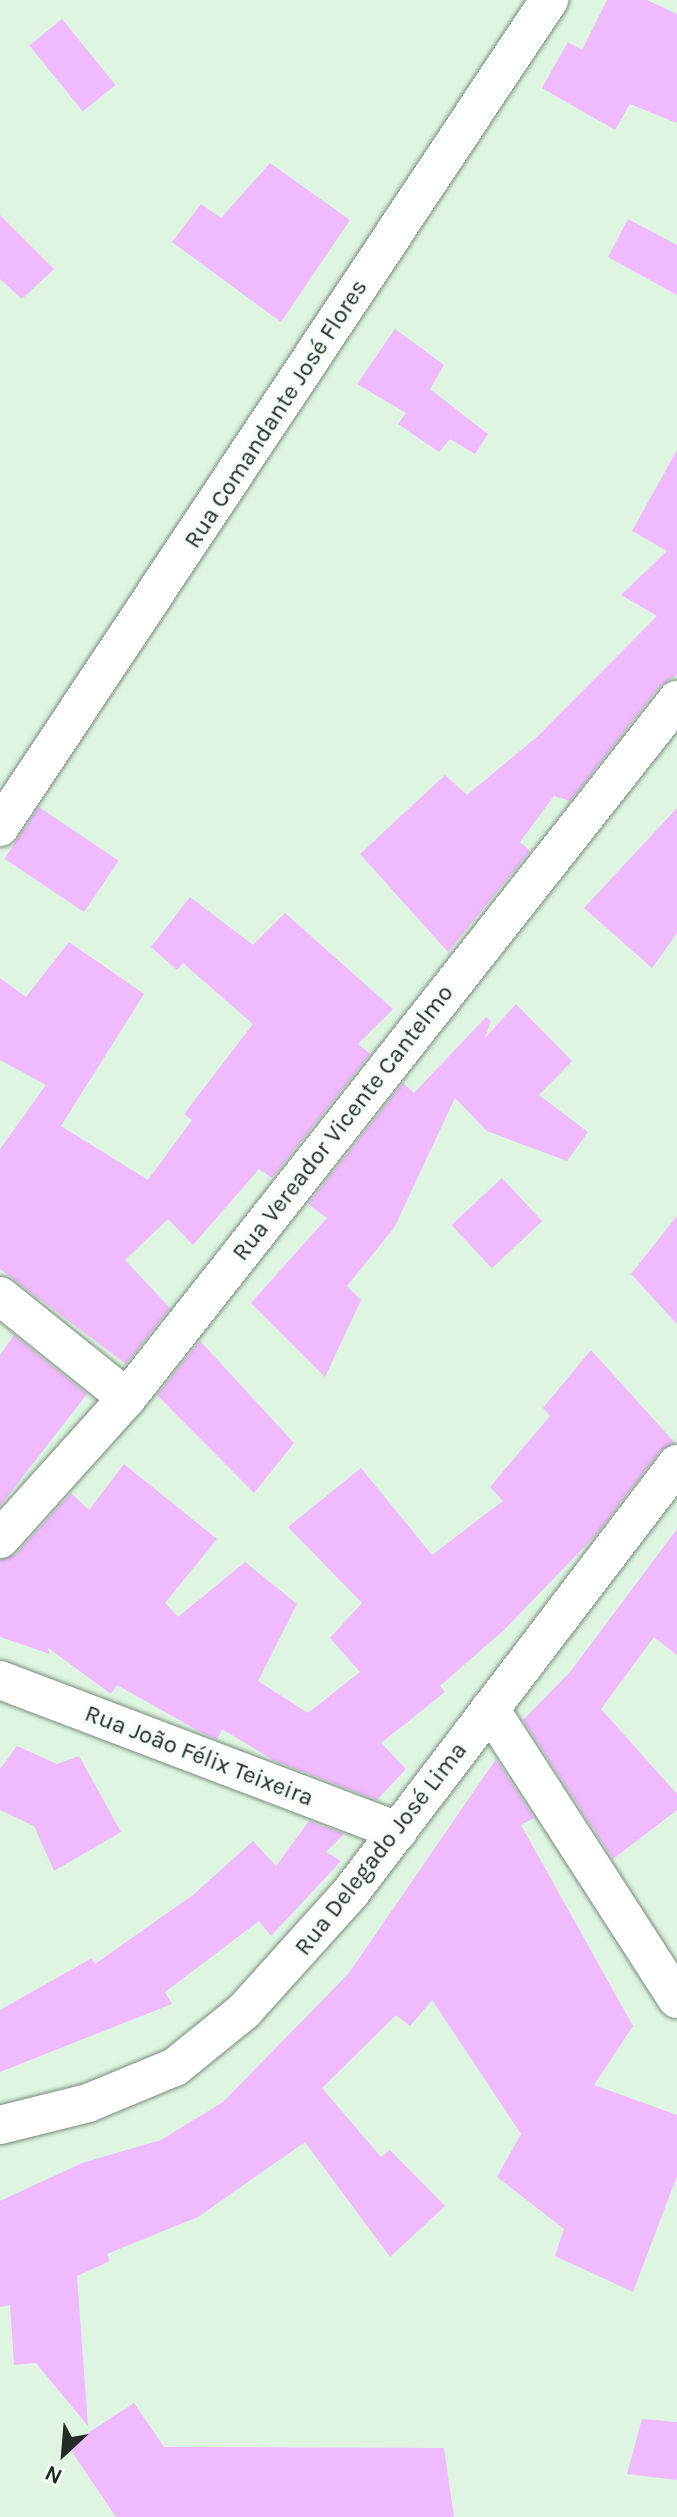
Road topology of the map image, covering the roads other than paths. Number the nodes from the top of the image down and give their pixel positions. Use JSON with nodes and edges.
{"nodes":[{"id":1,"x":549,"y":0,"type":"edge"},
{"id":2,"x":677,"y":700,"type":"edge"},
{"id":3,"x":0,"y":827,"type":"edge"},
{"id":4,"x":0,"y":1296,"type":"edge"},
{"id":5,"x":127,"y":1398,"type":"junction"},
{"id":6,"x":677,"y":1464,"type":"edge"},
{"id":7,"x":0,"y":1539,"type":"edge"},
{"id":8,"x":0,"y":1680,"type":"edge"},
{"id":9,"x":490,"y":1709,"type":"junction"},
{"id":10,"x":398,"y":1831,"type":"junction"},
{"id":11,"x":677,"y":1999,"type":"edge"},
{"id":12,"x":0,"y":2125,"type":"edge"}],
"edges":[{"from":1,"to":3,"type":"street","name":"Rua Comandante José Flores"},
{"from":2,"to":5,"type":"street","name":"Rua Vereador Vicente Cantelmo"},
{"from":4,"to":5,"type":"street"},
{"from":5,"to":7,"type":"street","name":"Rua Vereador Vicente Cantelmo"},
{"from":6,"to":9,"type":"street","name":"Rua Delegado José Lima"},
{"from":8,"to":10,"type":"street","name":"Rua João Félix Teixeira"},
{"from":9,"to":10,"type":"street","name":"Rua Delegado José Lima"},
{"from":9,"to":11,"type":"street"},
{"from":10,"to":12,"type":"street","name":"Rua Delegado José Lima"}]}
